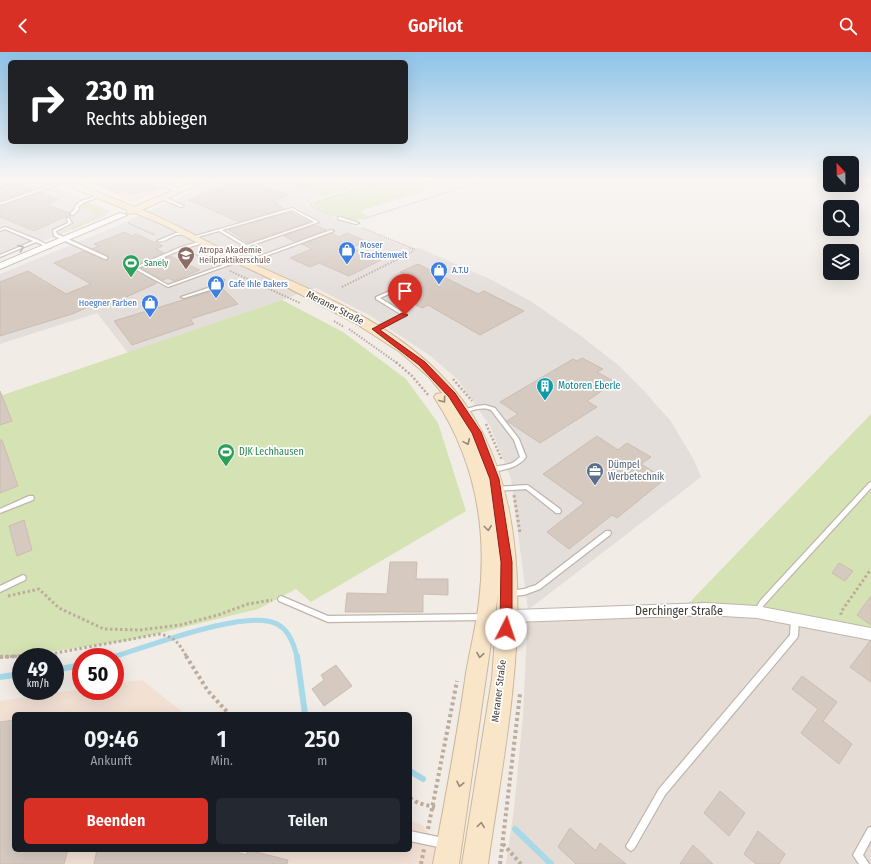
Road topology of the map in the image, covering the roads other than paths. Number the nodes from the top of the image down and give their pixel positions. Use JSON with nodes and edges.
{"nodes":[{"id":1,"x":122,"y":216,"type":"edge"},
{"id":2,"x":131,"y":216,"type":"edge"},
{"id":3,"x":146,"y":216,"type":"edge"},
{"id":4,"x":268,"y":216,"type":"edge"},
{"id":5,"x":305,"y":216,"type":"edge"},
{"id":6,"x":339,"y":218,"type":"road end"},
{"id":7,"x":68,"y":220,"type":"dead end"},
{"id":8,"x":129,"y":220,"type":"junction"},
{"id":9,"x":358,"y":224,"type":"road end"},
{"id":10,"x":1,"y":230,"type":"edge"},
{"id":11,"x":157,"y":230,"type":"dead end"},
{"id":12,"x":219,"y":230,"type":"junction"},
{"id":13,"x":332,"y":231,"type":"dead end"},
{"id":14,"x":167,"y":237,"type":"junction"},
{"id":15,"x":66,"y":240,"type":"junction"},
{"id":16,"x":37,"y":241,"type":"junction"},
{"id":17,"x":159,"y":241,"type":"dead end"},
{"id":18,"x":192,"y":241,"type":"junction"},
{"id":19,"x":50,"y":246,"type":"junction"},
{"id":20,"x":247,"y":246,"type":"junction"},
{"id":21,"x":0,"y":252,"type":"edge"},
{"id":22,"x":5,"y":254,"type":"junction"},
{"id":23,"x":0,"y":256,"type":"edge"},
{"id":24,"x":217,"y":256,"type":"junction"},
{"id":25,"x":106,"y":258,"type":"dead end"},
{"id":26,"x":234,"y":263,"type":"junction"},
{"id":27,"x":0,"y":266,"type":"edge"},
{"id":28,"x":222,"y":280,"type":"dead end"},
{"id":29,"x":407,"y":285,"type":"dead end"},
{"id":30,"x":183,"y":297,"type":"dead end"},
{"id":31,"x":375,"y":329,"type":"junction"},
{"id":32,"x":464,"y":411,"type":"junction"},
{"id":33,"x":492,"y":470,"type":"junction"},
{"id":34,"x":871,"y":484,"type":"edge"},
{"id":35,"x":497,"y":488,"type":"junction"},
{"id":36,"x":31,"y":498,"type":"dead end"},
{"id":37,"x":0,"y":511,"type":"edge"},
{"id":38,"x":558,"y":511,"type":"dead end"},
{"id":39,"x":608,"y":533,"type":"dead end"},
{"id":40,"x":23,"y":578,"type":"dead end"},
{"id":41,"x":0,"y":589,"type":"edge"},
{"id":42,"x":498,"y":591,"type":"junction"},
{"id":43,"x":281,"y":599,"type":"road end"},
{"id":44,"x":757,"y":612,"type":"junction"},
{"id":45,"x":497,"y":617,"type":"junction"},
{"id":46,"x":795,"y":619,"type":"junction"},
{"id":47,"x":871,"y":634,"type":"edge"},
{"id":48,"x":871,"y":830,"type":"edge"},
{"id":49,"x":412,"y":836,"type":"edge"},
{"id":50,"x":631,"y":846,"type":"dead end"},
{"id":51,"x":447,"y":854,"type":"edge"},
{"id":52,"x":476,"y":864,"type":"edge"},
{"id":53,"x":864,"y":864,"type":"edge"}],
"edges":[{"from":1,"to":8,"type":"main road"},
{"from":2,"to":8,"type":"main road"},
{"from":3,"to":18,"type":"main road","name":"Meraner Straße"},
{"from":4,"to":12,"type":"lane"},
{"from":5,"to":20,"type":"lane"},
{"from":6,"to":9,"type":"lane"},
{"from":7,"to":15,"type":"lane"},
{"from":8,"to":15,"type":"street"},
{"from":10,"to":16,"type":"lane"},
{"from":11,"to":14,"type":"main road","name":"Meraner Straße"},
{"from":12,"to":18,"type":"lane"},
{"from":12,"to":20,"type":"lane"},
{"from":13,"to":26,"type":"lane"},
{"from":14,"to":17,"type":"lane"},
{"from":14,"to":18,"type":"main road","name":"Meraner Straße"},
{"from":15,"to":19,"type":"street"},
{"from":15,"to":25,"type":"lane"},
{"from":16,"to":19,"type":"lane"},
{"from":22,"to":16,"type":"lane","one_way":true},
{"from":18,"to":24,"type":"main road","name":"Meraner Straße"},
{"from":18,"to":26,"type":"lane"},
{"from":19,"to":27,"type":"street"},
{"from":20,"to":24,"type":"lane"},
{"from":21,"to":22,"type":"lane"},
{"from":22,"to":23,"type":"lane"},
{"from":24,"to":26,"type":"main road","name":"Meraner Straße"},
{"from":26,"to":31,"type":"main road","name":"Meraner Straße"},
{"from":26,"to":32,"type":"main road","name":"Meraner Straße","one_way":true},
{"from":28,"to":30,"type":"lane"},
{"from":29,"to":31,"type":"lane"},
{"from":31,"to":32,"type":"main road","name":"Meraner Straße"},
{"from":32,"to":33,"type":"main road","name":"Meraner Straße"},
{"from":32,"to":33,"type":"lane"},
{"from":33,"to":35,"type":"main road","name":"Meraner Straße"},
{"from":34,"to":44,"type":"lane"},
{"from":35,"to":38,"type":"lane"},
{"from":35,"to":42,"type":"main road","name":"Meraner Straße"},
{"from":36,"to":37,"type":"lane"},
{"from":39,"to":42,"type":"lane"},
{"from":40,"to":41,"type":"lane"},
{"from":42,"to":45,"type":"main road","name":"Meraner Straße"},
{"from":43,"to":45,"type":"lane"},
{"from":44,"to":45,"type":"street","name":"Derchinger Straße"},
{"from":44,"to":46,"type":"street","name":"Derchinger Straße"},
{"from":45,"to":51,"type":"main road","name":"Meraner Straße","one_way":true},
{"from":52,"to":45,"type":"main road","name":"Meraner Straße","one_way":true},
{"from":46,"to":47,"type":"street","name":"Derchinger Straße"},
{"from":46,"to":50,"type":"lane"},
{"from":48,"to":53,"type":"lane"},
{"from":49,"to":51,"type":"lane"}]}
